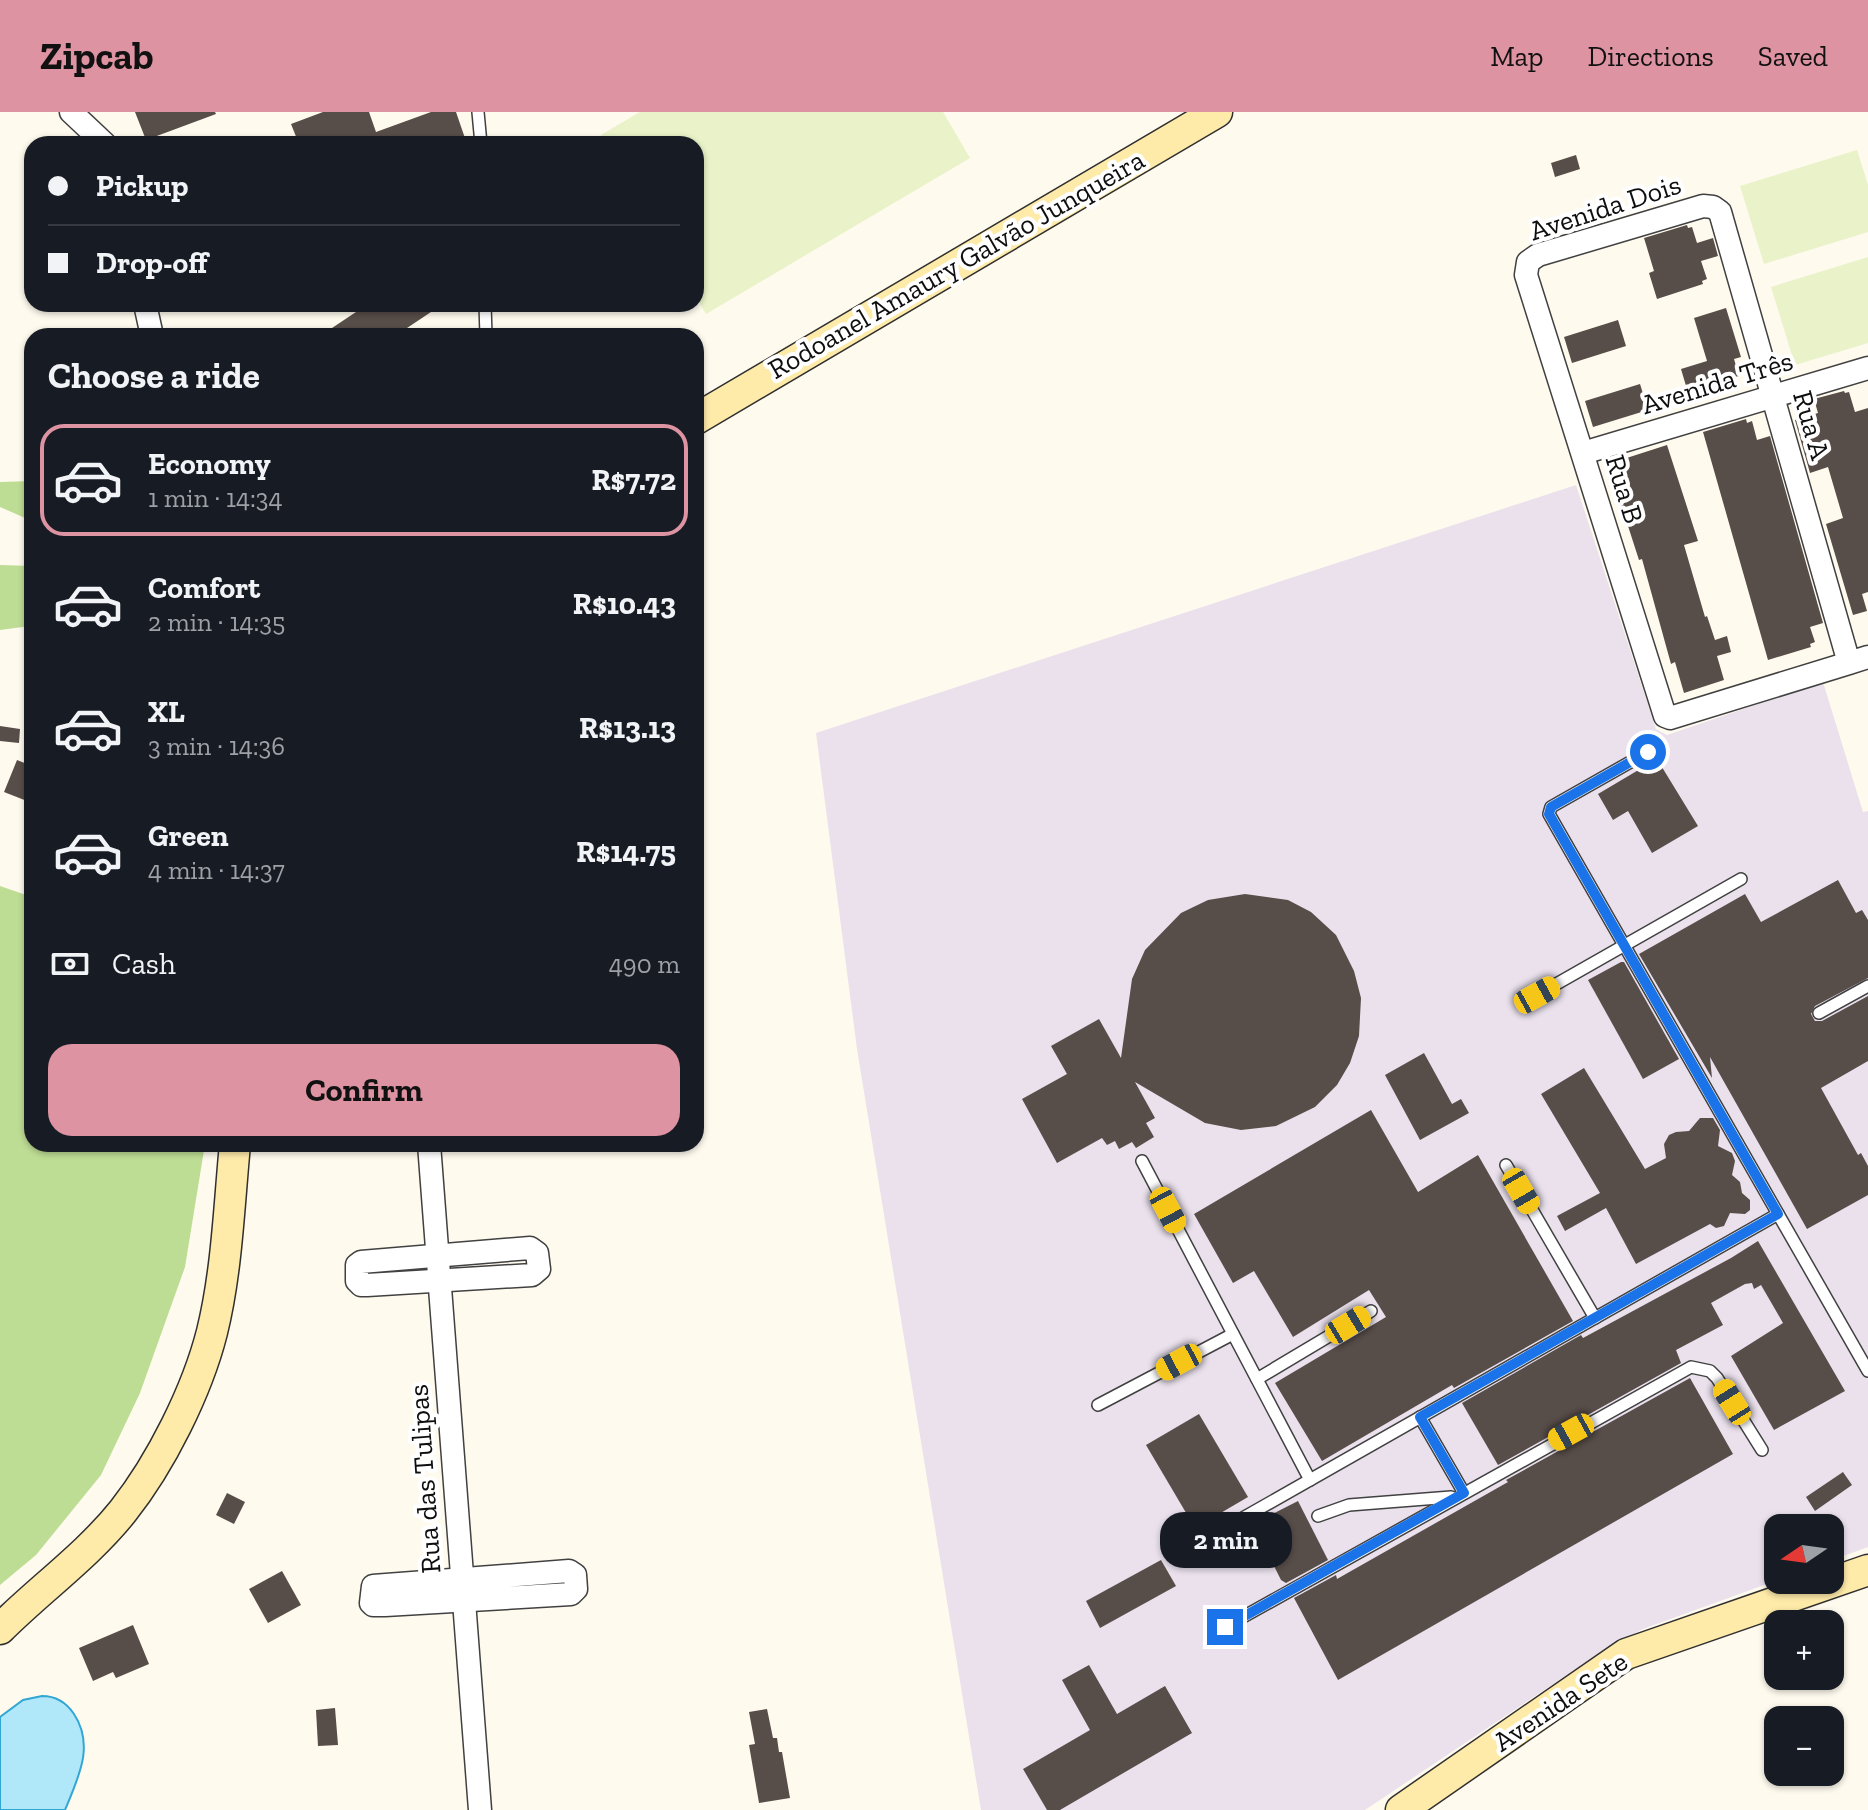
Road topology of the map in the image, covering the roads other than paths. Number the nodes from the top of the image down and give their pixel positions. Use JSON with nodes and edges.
{"nodes":[{"id":1,"x":71,"y":112,"type":"edge"},
{"id":2,"x":478,"y":112,"type":"edge"},
{"id":3,"x":1217,"y":112,"type":"edge"},
{"id":4,"x":96,"y":136,"type":"edge"},
{"id":5,"x":480,"y":136,"type":"edge"},
{"id":6,"x":1713,"y":207,"type":"joint"},
{"id":7,"x":1526,"y":275,"type":"joint"},
{"id":8,"x":1868,"y":368,"type":"edge"},
{"id":9,"x":1773,"y":396,"type":"junction"},
{"id":10,"x":704,"y":414,"type":"edge"},
{"id":11,"x":1583,"y":453,"type":"junction"},
{"id":12,"x":1858,"y":660,"type":"edge"},
{"id":13,"x":1659,"y":749,"type":"dead end"},
{"id":14,"x":1741,"y":879,"type":"dead end"},
{"id":15,"x":1625,"y":947,"type":"junction"},
{"id":16,"x":1868,"y":986,"type":"edge"},
{"id":17,"x":1537,"y":995,"type":"dead end"},
{"id":18,"x":1819,"y":1013,"type":"dead end"},
{"id":19,"x":234,"y":1152,"type":"edge"},
{"id":20,"x":430,"y":1152,"type":"edge"},
{"id":21,"x":445,"y":1152,"type":"edge"},
{"id":22,"x":1142,"y":1161,"type":"dead end"},
{"id":23,"x":1506,"y":1165,"type":"dead end"},
{"id":24,"x":1778,"y":1214,"type":"junction"},
{"id":25,"x":445,"y":1256,"type":"junction"},
{"id":26,"x":447,"y":1281,"type":"junction"},
{"id":27,"x":1371,"y":1311,"type":"dead end"},
{"id":28,"x":1595,"y":1318,"type":"junction"},
{"id":29,"x":1233,"y":1334,"type":"junction"},
{"id":30,"x":1868,"y":1371,"type":"edge"},
{"id":31,"x":1257,"y":1379,"type":"junction"},
{"id":32,"x":1098,"y":1405,"type":"dead end"},
{"id":33,"x":1420,"y":1417,"type":"junction"},
{"id":34,"x":1762,"y":1450,"type":"dead end"},
{"id":35,"x":1310,"y":1480,"type":"junction"},
{"id":36,"x":1460,"y":1495,"type":"junction"},
{"id":37,"x":1318,"y":1516,"type":"dead end"},
{"id":38,"x":1183,"y":1552,"type":"dead end"},
{"id":39,"x":1868,"y":1570,"type":"edge"},
{"id":40,"x":470,"y":1590,"type":"junction"},
{"id":41,"x":378,"y":1592,"type":"dead end"},
{"id":42,"x":1225,"y":1627,"type":"dead end"},
{"id":43,"x":0,"y":1629,"type":"edge"},
{"id":44,"x":480,"y":1810,"type":"edge"},
{"id":45,"x":494,"y":1810,"type":"edge"},
{"id":46,"x":1401,"y":1810,"type":"edge"}],
"edges":[{"from":1,"to":4,"type":"street"},
{"from":2,"to":5,"type":"lane"},
{"from":3,"to":10,"type":"main road","name":"Rodoanel Amaury Galvão Junqueira"},
{"from":6,"to":7,"type":"street","name":"Avenida Dois"},
{"from":6,"to":9,"type":"street","name":"Rua A"},
{"from":7,"to":11,"type":"street","name":"Rua B"},
{"from":8,"to":9,"type":"street","name":"Avenida Três"},
{"from":9,"to":11,"type":"street","name":"Avenida Três"},
{"from":9,"to":12,"type":"street","name":"Rua A"},
{"from":11,"to":12,"type":"street","name":"Rua B"},
{"from":13,"to":15,"type":"lane"},
{"from":14,"to":15,"type":"lane"},
{"from":15,"to":17,"type":"lane"},
{"from":15,"to":24,"type":"lane"},
{"from":16,"to":18,"type":"lane"},
{"from":19,"to":43,"type":"main road"},
{"from":20,"to":25,"type":"street","name":"Rua das Tulipas"},
{"from":21,"to":25,"type":"street","name":"Rua das Tulipas"},
{"from":22,"to":29,"type":"lane"},
{"from":23,"to":28,"type":"lane"},
{"from":24,"to":28,"type":"lane"},
{"from":24,"to":30,"type":"lane"},
{"from":25,"to":26,"type":"street","name":"Rua das Tulipas"},
{"from":25,"to":26,"type":"street"},
{"from":25,"to":26,"type":"street"},
{"from":26,"to":40,"type":"street","name":"Rua das Tulipas"},
{"from":27,"to":31,"type":"lane"},
{"from":28,"to":33,"type":"lane"},
{"from":29,"to":31,"type":"lane"},
{"from":29,"to":32,"type":"lane"},
{"from":31,"to":35,"type":"lane"},
{"from":33,"to":35,"type":"lane"},
{"from":33,"to":36,"type":"lane"},
{"from":34,"to":36,"type":"lane"},
{"from":35,"to":38,"type":"lane"},
{"from":36,"to":37,"type":"lane"},
{"from":36,"to":42,"type":"lane"},
{"from":39,"to":46,"type":"main road","name":"Avenida Sete"},
{"from":40,"to":41,"type":"street"},
{"from":40,"to":44,"type":"street","name":"Rua das Tulipas"},
{"from":40,"to":45,"type":"street","name":"Rua das Tulipas"}]}
